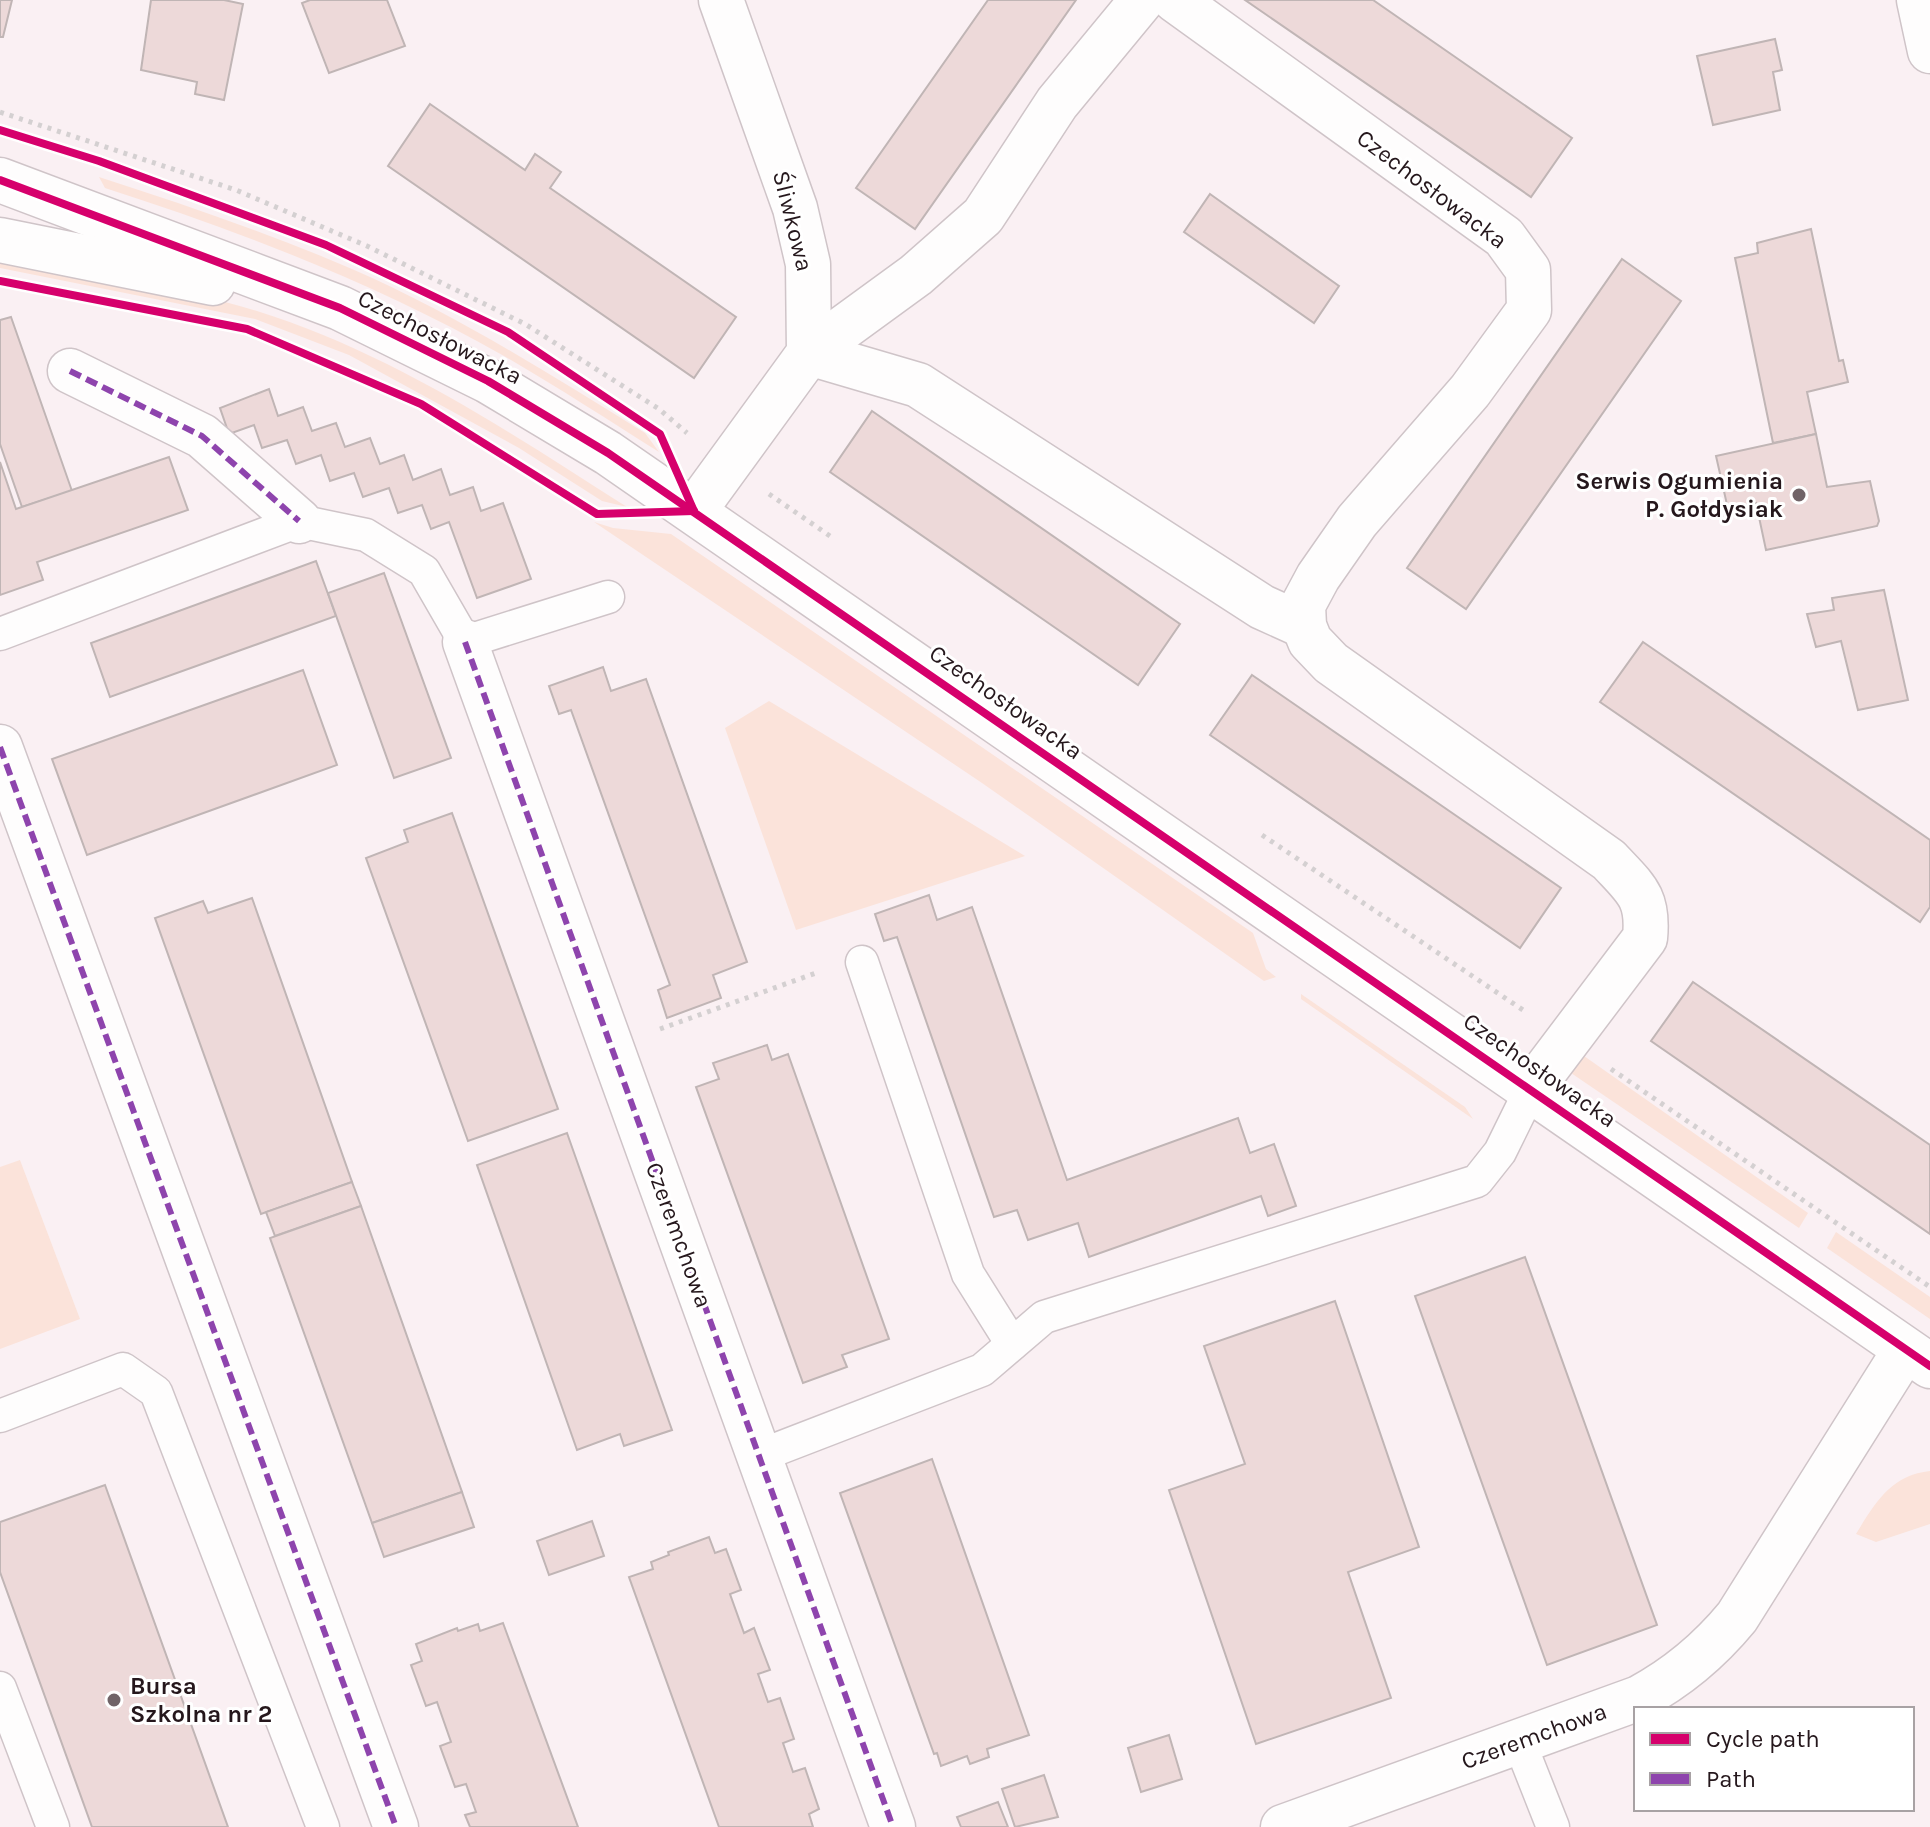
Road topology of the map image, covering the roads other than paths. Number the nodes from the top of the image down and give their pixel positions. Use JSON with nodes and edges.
{"nodes":[{"id":1,"x":721,"y":0,"type":"edge"},
{"id":2,"x":1142,"y":0,"type":"edge"},
{"id":3,"x":1175,"y":0,"type":"edge"},
{"id":4,"x":1919,"y":0,"type":"edge"},
{"id":5,"x":1930,"y":51,"type":"edge"},
{"id":6,"x":0,"y":180,"type":"edge"},
{"id":7,"x":0,"y":240,"type":"edge"},
{"id":8,"x":340,"y":308,"type":"junction"},
{"id":9,"x":809,"y":353,"type":"junction"},
{"id":10,"x":70,"y":371,"type":"dead end"},
{"id":11,"x":694,"y":511,"type":"junction"},
{"id":12,"x":299,"y":521,"type":"junction"},
{"id":13,"x":608,"y":597,"type":"dead end"},
{"id":14,"x":1304,"y":626,"type":"junction"},
{"id":15,"x":0,"y":634,"type":"edge"},
{"id":16,"x":465,"y":642,"type":"junction"},
{"id":17,"x":0,"y":747,"type":"edge"},
{"id":18,"x":862,"y":962,"type":"dead end"},
{"id":19,"x":1531,"y":1089,"type":"junction"},
{"id":20,"x":1012,"y":1344,"type":"junction"},
{"id":21,"x":1922,"y":1357,"type":"edge"},
{"id":22,"x":0,"y":1416,"type":"edge"},
{"id":23,"x":759,"y":1456,"type":"junction"},
{"id":24,"x":0,"y":1688,"type":"edge"},
{"id":25,"x":1519,"y":1741,"type":"junction"},
{"id":26,"x":53,"y":1827,"type":"edge"},
{"id":27,"x":323,"y":1827,"type":"edge"},
{"id":28,"x":396,"y":1827,"type":"edge"},
{"id":29,"x":893,"y":1827,"type":"edge"},
{"id":30,"x":1283,"y":1827,"type":"edge"},
{"id":31,"x":1553,"y":1827,"type":"edge"}],
"edges":[{"from":1,"to":9,"type":"street","name":"Śliwkowa"},
{"from":2,"to":9,"type":"street"},
{"from":3,"to":14,"type":"street","name":"Czechosłowacka"},
{"from":4,"to":5,"type":"street"},
{"from":6,"to":8,"type":"street","name":"Czechosłowacka"},
{"from":7,"to":8,"type":"street","name":"Czechosłowacka"},
{"from":8,"to":11,"type":"street","name":"Czechosłowacka"},
{"from":9,"to":11,"type":"street"},
{"from":9,"to":14,"type":"street"},
{"from":10,"to":12,"type":"street"},
{"from":11,"to":19,"type":"street","name":"Czechosłowacka"},
{"from":12,"to":15,"type":"lane"},
{"from":12,"to":16,"type":"lane"},
{"from":13,"to":16,"type":"lane"},
{"from":14,"to":19,"type":"street","name":"Czechosłowacka"},
{"from":16,"to":23,"type":"street","name":"Czeremchowa"},
{"from":17,"to":28,"type":"street"},
{"from":18,"to":20,"type":"lane"},
{"from":19,"to":20,"type":"lane"},
{"from":19,"to":21,"type":"street","name":"Czechosłowacka"},
{"from":20,"to":23,"type":"lane"},
{"from":21,"to":25,"type":"street","name":"Czeremchowa"},
{"from":22,"to":27,"type":"lane"},
{"from":23,"to":29,"type":"street","name":"Czeremchowa"},
{"from":24,"to":26,"type":"lane"},
{"from":25,"to":30,"type":"street","name":"Czeremchowa"},
{"from":25,"to":31,"type":"lane"}]}
